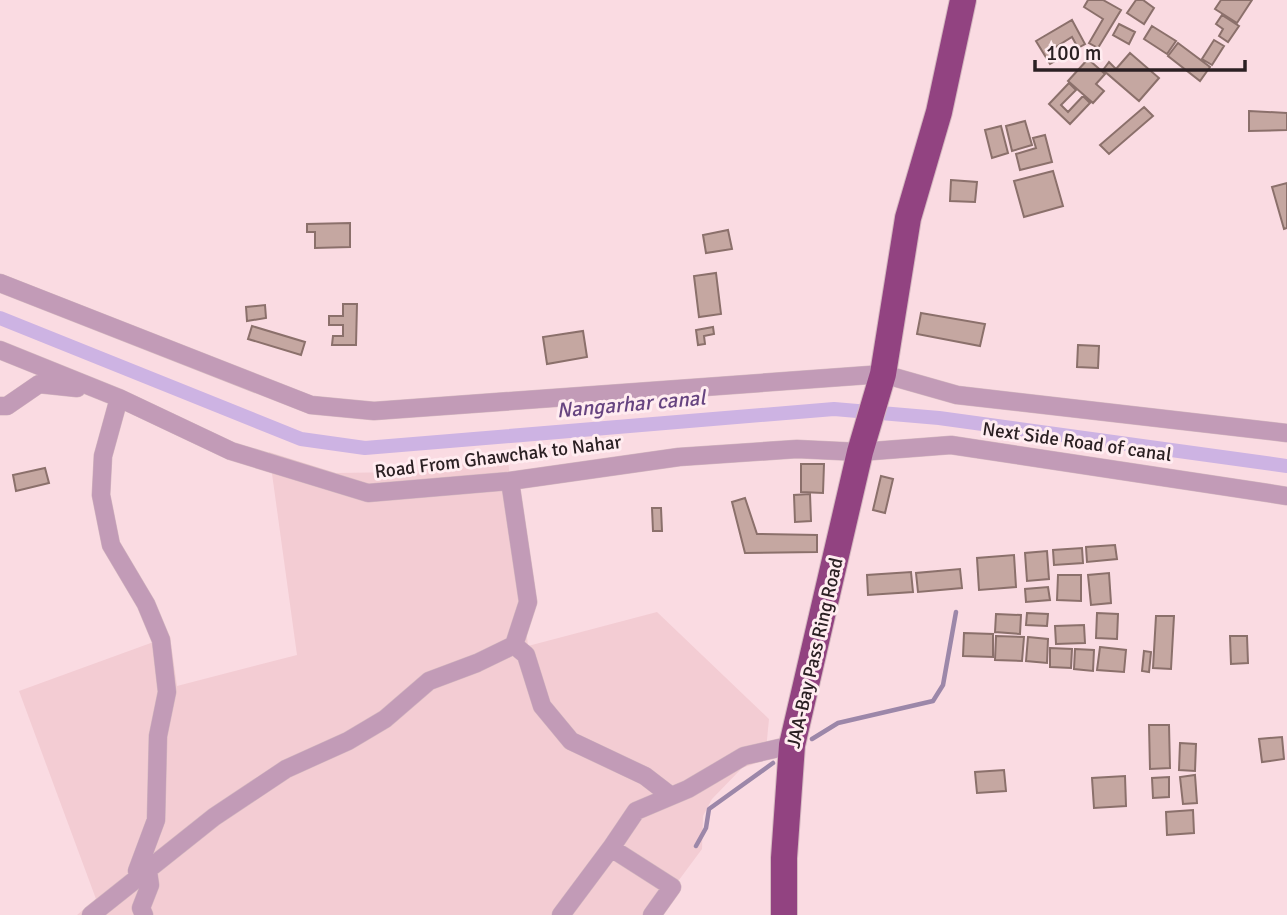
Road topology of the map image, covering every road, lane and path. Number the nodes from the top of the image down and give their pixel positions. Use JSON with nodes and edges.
{"nodes":[{"id":1,"x":963,"y":0,"type":"edge"},
{"id":2,"x":0,"y":282,"type":"edge"},
{"id":3,"x":0,"y":350,"type":"edge"},
{"id":4,"x":883,"y":374,"type":"junction"},
{"id":5,"x":98,"y":390,"type":"junction"},
{"id":6,"x":119,"y":398,"type":"junction"},
{"id":7,"x":0,"y":406,"type":"edge"},
{"id":8,"x":1287,"y":433,"type":"edge"},
{"id":9,"x":863,"y":444,"type":"junction"},
{"id":10,"x":510,"y":481,"type":"junction"},
{"id":11,"x":1287,"y":496,"type":"edge"},
{"id":12,"x":514,"y":645,"type":"junction"},
{"id":13,"x":792,"y":745,"type":"junction"},
{"id":14,"x":671,"y":796,"type":"junction"},
{"id":15,"x":611,"y":849,"type":"junction"},
{"id":16,"x":143,"y":871,"type":"junction"},
{"id":17,"x":143,"y":913,"type":"edge"},
{"id":18,"x":91,"y":915,"type":"edge"},
{"id":19,"x":561,"y":915,"type":"edge"},
{"id":20,"x":652,"y":915,"type":"edge"},
{"id":21,"x":784,"y":915,"type":"edge"}],
"edges":[{"from":1,"to":4,"type":"highway"},
{"from":2,"to":4,"type":"street"},
{"from":3,"to":5,"type":"street","name":"Road From Ghawchak to Nahar"},
{"from":4,"to":8,"type":"street"},
{"from":4,"to":9,"type":"highway","name":"JAA-Bay Pass Ring Road"},
{"from":5,"to":6,"type":"street","name":"Road From Ghawchak to Nahar"},
{"from":5,"to":7,"type":"street"},
{"from":6,"to":10,"type":"street","name":"Road From Ghawchak to Nahar"},
{"from":6,"to":16,"type":"street"},
{"from":9,"to":10,"type":"street","name":"Road From Ghawchak to Nahar"},
{"from":9,"to":11,"type":"street","name":"Next Side Road of canal"},
{"from":9,"to":13,"type":"highway","name":"JAA-Bay Pass Ring Road"},
{"from":10,"to":12,"type":"street"},
{"from":12,"to":14,"type":"street"},
{"from":12,"to":16,"type":"street"},
{"from":13,"to":14,"type":"street"},
{"from":13,"to":21,"type":"highway","name":"JAA-Bay Pass Ring Road"},
{"from":14,"to":15,"type":"street"},
{"from":15,"to":19,"type":"street"},
{"from":15,"to":20,"type":"street"},
{"from":16,"to":17,"type":"street"},
{"from":16,"to":18,"type":"street"}]}
